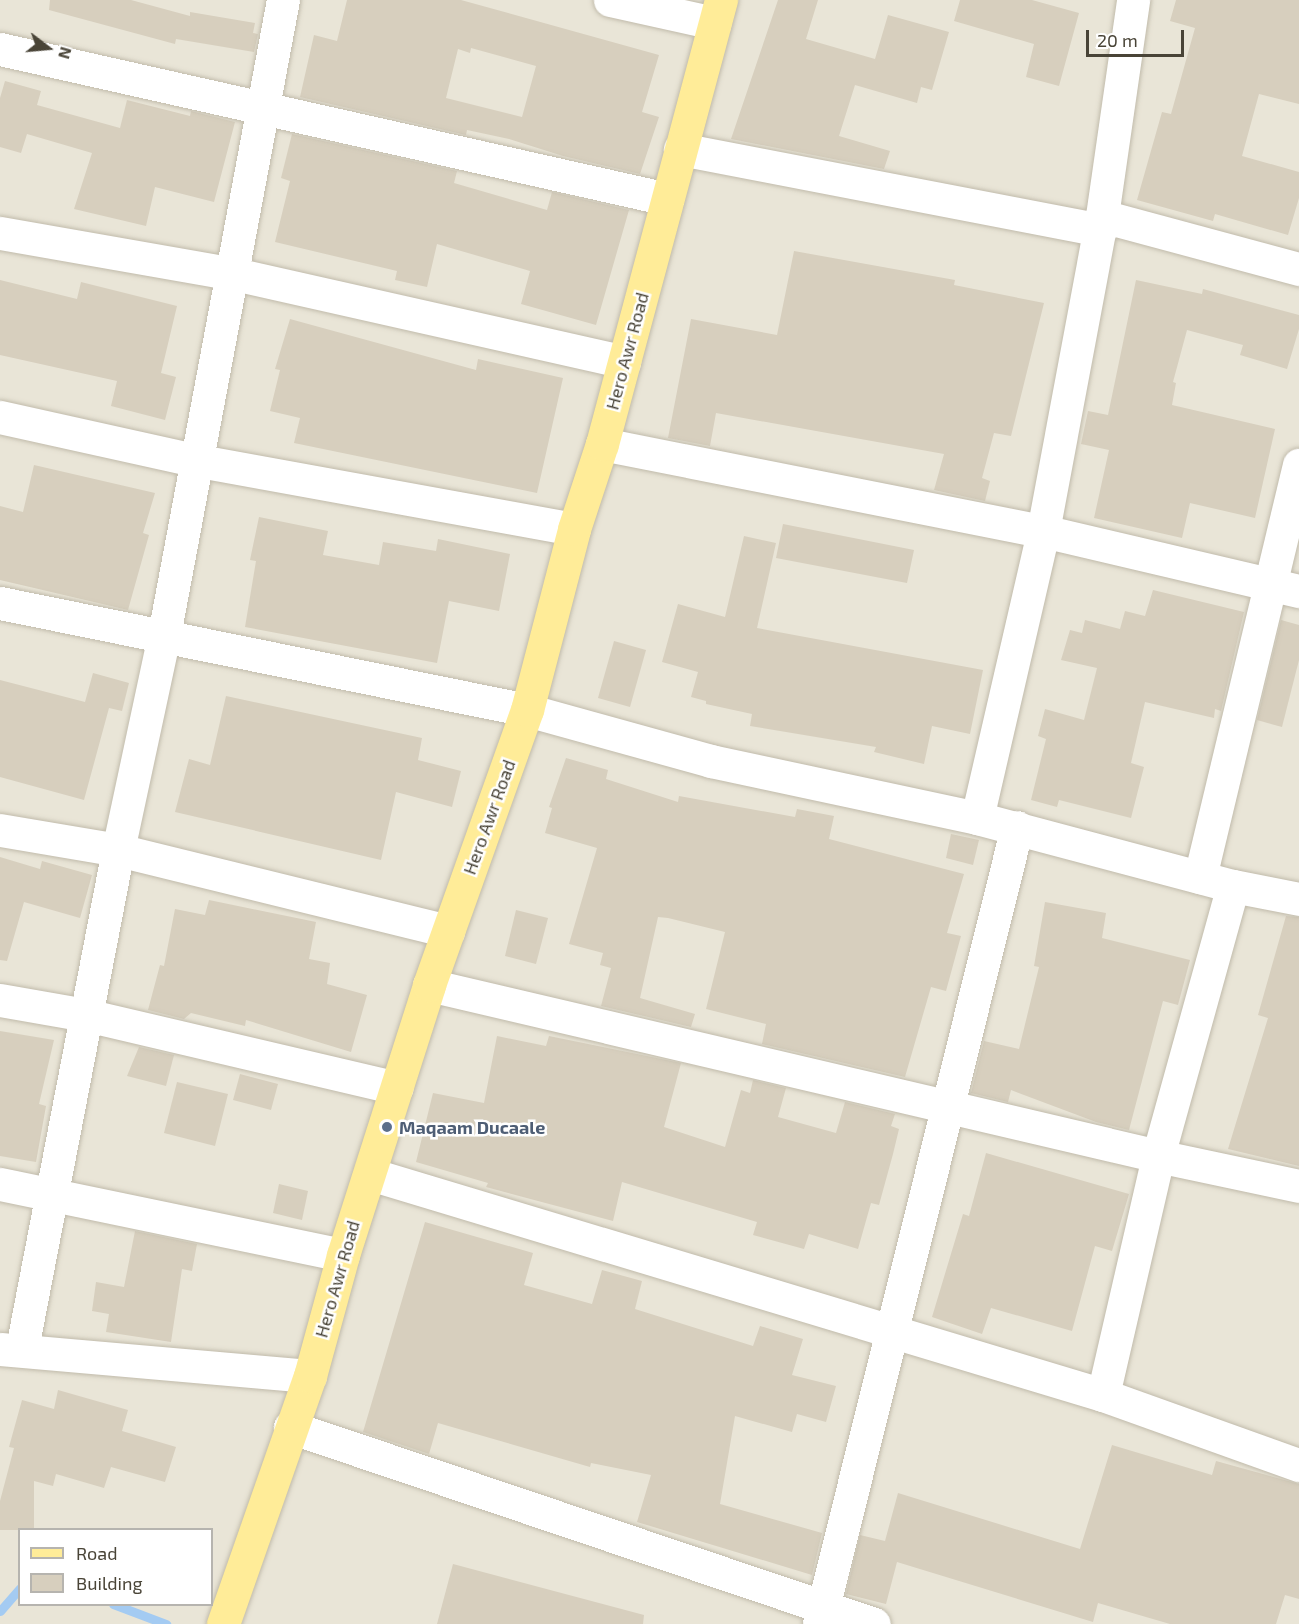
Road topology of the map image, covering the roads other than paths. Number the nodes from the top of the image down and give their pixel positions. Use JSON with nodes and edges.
{"nodes":[{"id":1,"x":283,"y":0,"type":"edge"},
{"id":2,"x":610,"y":0,"type":"edge"},
{"id":3,"x":1133,"y":0,"type":"edge"},
{"id":4,"x":718,"y":12,"type":"edge"},
{"id":5,"x":0,"y":50,"type":"edge"},
{"id":6,"x":260,"y":108,"type":"junction"},
{"id":7,"x":680,"y":149,"type":"junction"},
{"id":8,"x":667,"y":199,"type":"junction"},
{"id":9,"x":1101,"y":223,"type":"junction"},
{"id":10,"x":0,"y":233,"type":"edge"},
{"id":11,"x":1299,"y":269,"type":"edge"},
{"id":12,"x":230,"y":273,"type":"junction"},
{"id":13,"x":624,"y":362,"type":"junction"},
{"id":14,"x":0,"y":417,"type":"edge"},
{"id":15,"x":602,"y":444,"type":"junction"},
{"id":16,"x":194,"y":460,"type":"junction"},
{"id":17,"x":1299,"y":465,"type":"edge"},
{"id":18,"x":574,"y":529,"type":"junction"},
{"id":19,"x":1043,"y":531,"type":"junction"},
{"id":20,"x":1286,"y":588,"type":"edge"},
{"id":21,"x":0,"y":603,"type":"edge"},
{"id":22,"x":164,"y":635,"type":"junction"},
{"id":23,"x":527,"y":710,"type":"junction"},
{"id":24,"x":977,"y":818,"type":"junction"},
{"id":25,"x":1017,"y":827,"type":"junction"},
{"id":26,"x":0,"y":830,"type":"edge"},
{"id":27,"x":118,"y":850,"type":"junction"},
{"id":28,"x":1200,"y":877,"type":"junction"},
{"id":29,"x":1233,"y":886,"type":"junction"},
{"id":30,"x":1299,"y":899,"type":"edge"},
{"id":31,"x":448,"y":931,"type":"junction"},
{"id":32,"x":429,"y":985,"type":"junction"},
{"id":33,"x":0,"y":1000,"type":"edge"},
{"id":34,"x":86,"y":1015,"type":"junction"},
{"id":35,"x":397,"y":1088,"type":"junction"},
{"id":36,"x":947,"y":1108,"type":"junction"},
{"id":37,"x":1158,"y":1156,"type":"junction"},
{"id":38,"x":370,"y":1174,"type":"junction"},
{"id":39,"x":0,"y":1184,"type":"edge"},
{"id":40,"x":1299,"y":1186,"type":"edge"},
{"id":41,"x":52,"y":1193,"type":"junction"},
{"id":42,"x":343,"y":1255,"type":"junction"},
{"id":43,"x":893,"y":1335,"type":"junction"},
{"id":44,"x":11,"y":1349,"type":"edge"},
{"id":45,"x":310,"y":1376,"type":"junction"},
{"id":46,"x":1103,"y":1395,"type":"junction"},
{"id":47,"x":290,"y":1427,"type":"junction"},
{"id":48,"x":1299,"y":1465,"type":"edge"},
{"id":49,"x":821,"y":1615,"type":"edge"},
{"id":50,"x":223,"y":1624,"type":"edge"},
{"id":51,"x":874,"y":1624,"type":"edge"}],
"edges":[{"from":1,"to":6,"type":"street"},
{"from":2,"to":4,"type":"street"},
{"from":3,"to":9,"type":"street"},
{"from":4,"to":7,"type":"main road","name":"Hero Awr Road"},
{"from":5,"to":6,"type":"street"},
{"from":6,"to":8,"type":"street"},
{"from":6,"to":12,"type":"street"},
{"from":7,"to":8,"type":"main road","name":"Hero Awr Road"},
{"from":7,"to":9,"type":"street"},
{"from":8,"to":13,"type":"main road","name":"Hero Awr Road"},
{"from":9,"to":11,"type":"street"},
{"from":9,"to":19,"type":"street"},
{"from":10,"to":12,"type":"street"},
{"from":12,"to":13,"type":"street"},
{"from":12,"to":16,"type":"street"},
{"from":13,"to":15,"type":"main road","name":"Hero Awr Road"},
{"from":14,"to":16,"type":"street"},
{"from":15,"to":18,"type":"main road","name":"Hero Awr Road"},
{"from":15,"to":19,"type":"street"},
{"from":16,"to":18,"type":"street"},
{"from":16,"to":22,"type":"street"},
{"from":17,"to":20,"type":"street"},
{"from":18,"to":23,"type":"main road","name":"Hero Awr Road"},
{"from":19,"to":20,"type":"street"},
{"from":19,"to":24,"type":"street"},
{"from":20,"to":28,"type":"street"},
{"from":21,"to":22,"type":"street"},
{"from":22,"to":23,"type":"street"},
{"from":22,"to":27,"type":"street"},
{"from":23,"to":24,"type":"street"},
{"from":23,"to":31,"type":"main road","name":"Hero Awr Road"},
{"from":24,"to":25,"type":"street"},
{"from":25,"to":28,"type":"street"},
{"from":25,"to":36,"type":"street"},
{"from":26,"to":27,"type":"street"},
{"from":27,"to":31,"type":"street"},
{"from":27,"to":34,"type":"street"},
{"from":28,"to":29,"type":"street"},
{"from":29,"to":30,"type":"street"},
{"from":29,"to":37,"type":"street"},
{"from":31,"to":32,"type":"main road","name":"Hero Awr Road"},
{"from":32,"to":35,"type":"main road","name":"Hero Awr Road"},
{"from":32,"to":36,"type":"street"},
{"from":33,"to":34,"type":"street"},
{"from":34,"to":35,"type":"street"},
{"from":34,"to":41,"type":"street"},
{"from":35,"to":38,"type":"main road","name":"Hero Awr Road"},
{"from":36,"to":37,"type":"street"},
{"from":36,"to":43,"type":"street"},
{"from":37,"to":40,"type":"street"},
{"from":37,"to":46,"type":"street"},
{"from":38,"to":42,"type":"main road","name":"Hero Awr Road"},
{"from":38,"to":43,"type":"street"},
{"from":39,"to":41,"type":"street"},
{"from":41,"to":42,"type":"street"},
{"from":41,"to":44,"type":"street"},
{"from":42,"to":45,"type":"main road","name":"Hero Awr Road"},
{"from":43,"to":46,"type":"street"},
{"from":43,"to":49,"type":"street"},
{"from":44,"to":45,"type":"street"},
{"from":45,"to":47,"type":"main road","name":"Hero Awr Road"},
{"from":46,"to":48,"type":"street"},
{"from":47,"to":49,"type":"street"},
{"from":47,"to":50,"type":"main road","name":"Hero Awr Road"},
{"from":49,"to":51,"type":"street"}]}
